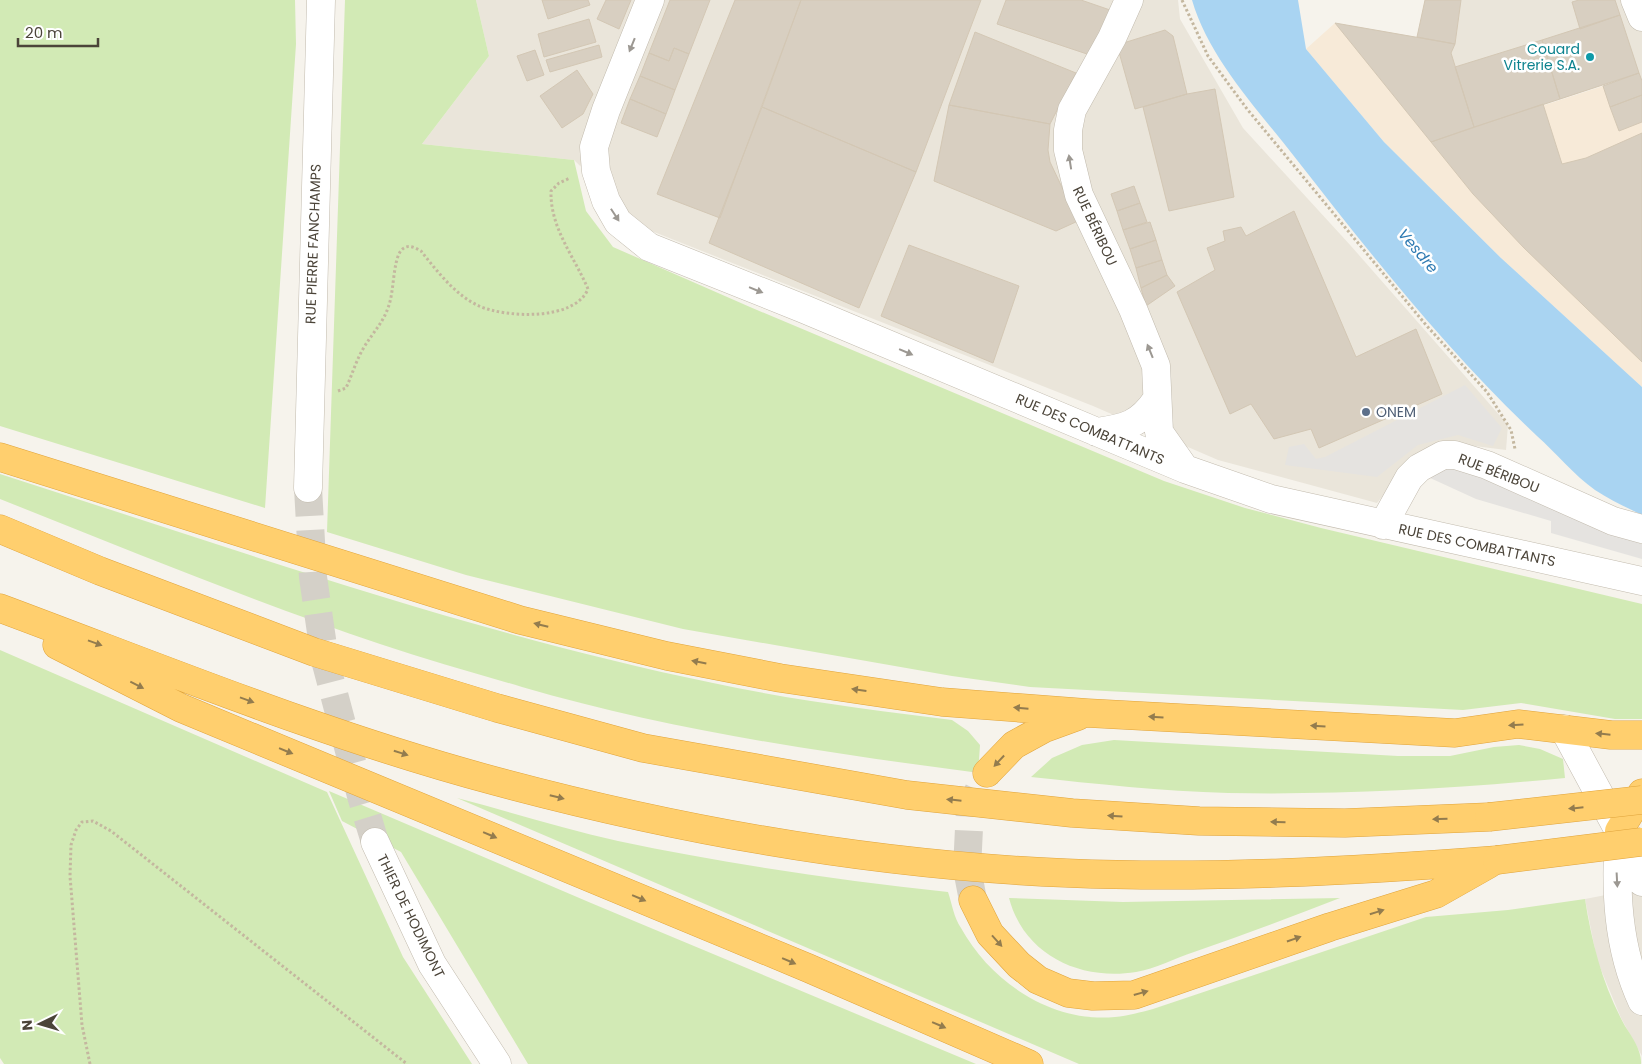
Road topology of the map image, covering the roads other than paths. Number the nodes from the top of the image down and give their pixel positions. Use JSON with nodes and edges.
{"nodes":[{"id":1,"x":321,"y":0,"type":"edge"},
{"id":2,"x":650,"y":0,"type":"edge"},
{"id":3,"x":1129,"y":0,"type":"edge"},
{"id":4,"x":1635,"y":0,"type":"edge"},
{"id":5,"x":1642,"y":17,"type":"edge"},
{"id":6,"x":1157,"y":399,"type":"junction"},
{"id":7,"x":1096,"y":432,"type":"junction"},
{"id":8,"x":0,"y":458,"type":"edge"},
{"id":9,"x":1185,"y":469,"type":"junction"},
{"id":10,"x":308,"y":488,"type":"tunnel mouth"},
{"id":11,"x":1383,"y":525,"type":"junction"},
{"id":12,"x":0,"y":529,"type":"edge"},
{"id":13,"x":1642,"y":529,"type":"edge"},
{"id":14,"x":1642,"y":581,"type":"edge"},
{"id":15,"x":0,"y":608,"type":"edge"},
{"id":16,"x":0,"y":616,"type":"edge"},
{"id":17,"x":1087,"y":713,"type":"junction"},
{"id":18,"x":1564,"y":729,"type":"junction"},
{"id":19,"x":1642,"y":735,"type":"edge"},
{"id":20,"x":987,"y":773,"type":"tunnel mouth"},
{"id":21,"x":1642,"y":793,"type":"edge"},
{"id":22,"x":1642,"y":800,"type":"edge"},
{"id":23,"x":1631,"y":837,"type":"edge"},
{"id":24,"x":375,"y":842,"type":"tunnel mouth"},
{"id":25,"x":1497,"y":860,"type":"junction"},
{"id":26,"x":1642,"y":882,"type":"edge"},
{"id":27,"x":972,"y":900,"type":"tunnel mouth"},
{"id":28,"x":1642,"y":1001,"type":"edge"},
{"id":29,"x":497,"y":1064,"type":"edge"},
{"id":30,"x":1029,"y":1064,"type":"edge"}],
"edges":[{"from":1,"to":10,"type":"street","name":"RUE PIERRE FANCHAMPS"},
{"from":2,"to":7,"type":"street","name":"RUE DES COMBATTANTS","one_way":true},
{"from":6,"to":3,"type":"street","name":"RUE BÉRIBOU","one_way":true},
{"from":4,"to":5,"type":"street"},
{"from":6,"to":7,"type":"street"},
{"from":6,"to":9,"type":"street","name":"RUE BÉRIBOU"},
{"from":7,"to":9,"type":"street","name":"RUE DES COMBATTANTS"},
{"from":17,"to":8,"type":"highway","one_way":true},
{"from":9,"to":11,"type":"street","name":"RUE DES COMBATTANTS"},
{"from":11,"to":13,"type":"street","name":"RUE BÉRIBOU"},
{"from":11,"to":14,"type":"street","name":"RUE DES COMBATTANTS"},
{"from":22,"to":12,"type":"highway","one_way":true,"bridge":true},
{"from":15,"to":25,"type":"highway","one_way":true},
{"from":16,"to":30,"type":"highway","one_way":true},
{"from":18,"to":17,"type":"highway","one_way":true},
{"from":17,"to":20,"type":"highway","one_way":true},
{"from":19,"to":18,"type":"highway","one_way":true},
{"from":18,"to":23,"type":"street"},
{"from":21,"to":23,"type":"highway"},
{"from":23,"to":25,"type":"highway","bridge":true},
{"from":23,"to":26,"type":"street"},
{"from":23,"to":28,"type":"street","one_way":true},
{"from":24,"to":29,"type":"street","name":"THIER DE HODIMONT"},
{"from":27,"to":25,"type":"highway","one_way":true}]}
